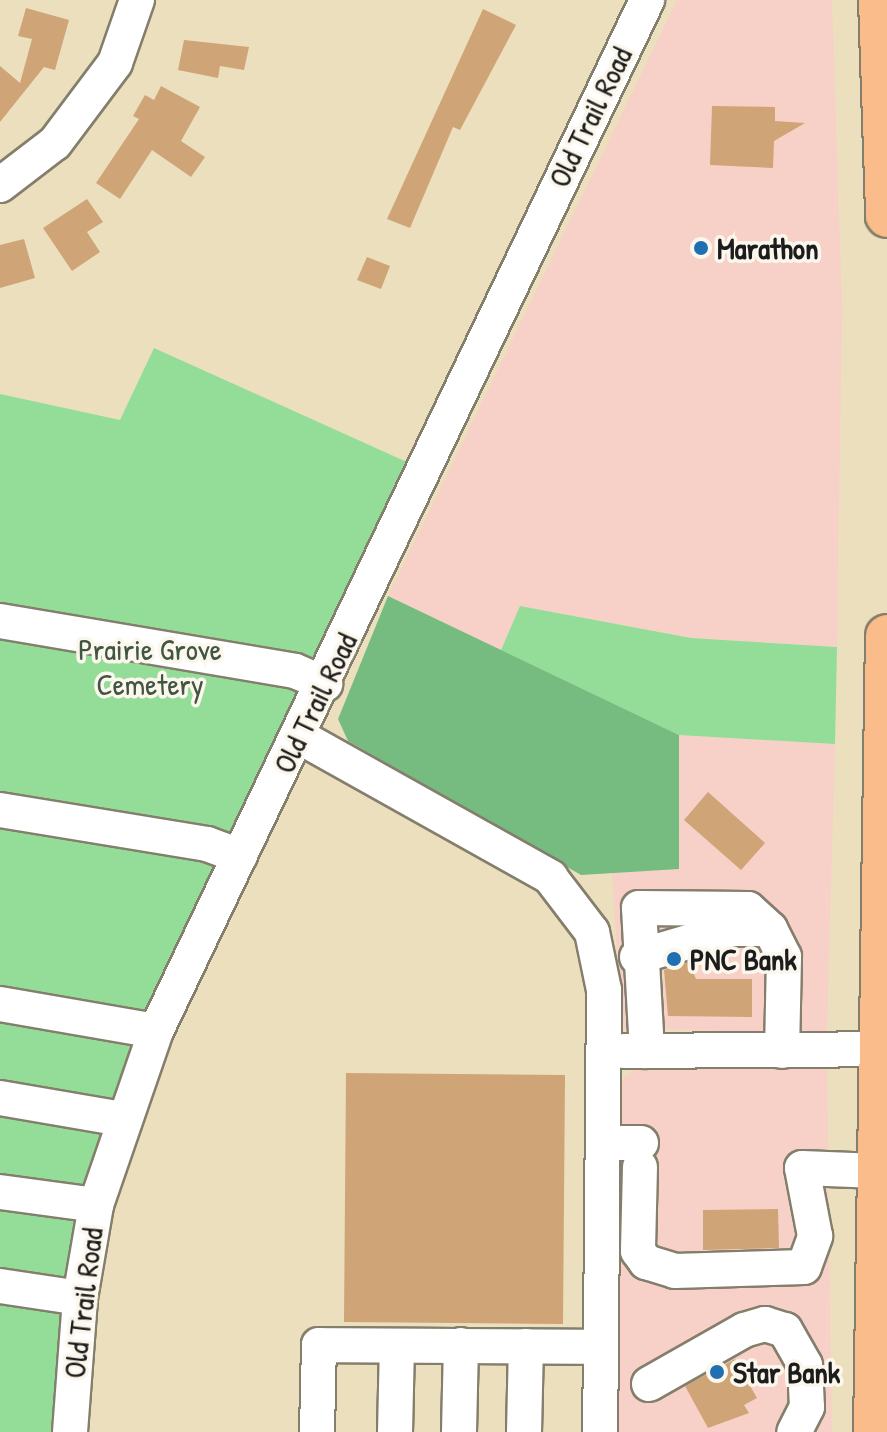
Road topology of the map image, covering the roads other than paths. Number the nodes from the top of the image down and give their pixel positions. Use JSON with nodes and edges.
{"nodes":[{"id":1,"x":137,"y":0,"type":"edge"},
{"id":2,"x":647,"y":0,"type":"edge"},
{"id":3,"x":880,"y":0,"type":"edge"},
{"id":4,"x":0,"y":185,"type":"edge"},
{"id":5,"x":887,"y":216,"type":"edge"},
{"id":6,"x":4,"y":630,"type":"edge"},
{"id":7,"x":887,"y":636,"type":"edge"},
{"id":8,"x":325,"y":684,"type":"junction"},
{"id":9,"x":300,"y":737,"type":"junction"},
{"id":10,"x":886,"y":752,"type":"edge"},
{"id":11,"x":885,"y":799,"type":"edge"},
{"id":12,"x":0,"y":810,"type":"edge"},
{"id":13,"x":240,"y":856,"type":"junction"},
{"id":14,"x":885,"y":900,"type":"edge"},
{"id":15,"x":770,"y":929,"type":"junction"},
{"id":16,"x":637,"y":957,"type":"junction"},
{"id":17,"x":0,"y":1004,"type":"edge"},
{"id":18,"x":156,"y":1031,"type":"junction"},
{"id":19,"x":884,"y":1049,"type":"edge"},
{"id":20,"x":604,"y":1051,"type":"junction"},
{"id":21,"x":647,"y":1051,"type":"junction"},
{"id":22,"x":782,"y":1051,"type":"junction"},
{"id":23,"x":0,"y":1098,"type":"edge"},
{"id":24,"x":122,"y":1119,"type":"junction"},
{"id":25,"x":603,"y":1143,"type":"junction"},
{"id":26,"x":878,"y":1171,"type":"junction"},
{"id":27,"x":0,"y":1192,"type":"edge"},
{"id":28,"x":96,"y":1205,"type":"junction"},
{"id":29,"x":0,"y":1286,"type":"edge"},
{"id":30,"x":80,"y":1298,"type":"junction"},
{"id":31,"x":461,"y":1345,"type":"junction"},
{"id":32,"x":397,"y":1346,"type":"junction"},
{"id":33,"x":526,"y":1346,"type":"junction"},
{"id":34,"x":601,"y":1347,"type":"junction"},
{"id":35,"x":649,"y":1384,"type":"dead end"},
{"id":36,"x":70,"y":1432,"type":"edge"},
{"id":37,"x":317,"y":1432,"type":"edge"},
{"id":38,"x":395,"y":1432,"type":"edge"},
{"id":39,"x":459,"y":1432,"type":"edge"},
{"id":40,"x":524,"y":1432,"type":"edge"},
{"id":41,"x":600,"y":1432,"type":"edge"},
{"id":42,"x":794,"y":1432,"type":"edge"},
{"id":43,"x":875,"y":1432,"type":"edge"}],
"edges":[{"from":1,"to":4,"type":"street"},
{"from":2,"to":8,"type":"street","name":"Old Trail Road"},
{"from":3,"to":5,"type":"main road"},
{"from":6,"to":8,"type":"street"},
{"from":7,"to":10,"type":"main road"},
{"from":8,"to":9,"type":"street","name":"Old Trail Road"},
{"from":9,"to":13,"type":"street","name":"Old Trail Road"},
{"from":9,"to":20,"type":"street"},
{"from":10,"to":11,"type":"main road"},
{"from":11,"to":14,"type":"main road"},
{"from":12,"to":13,"type":"street"},
{"from":13,"to":18,"type":"street","name":"Old Trail Road"},
{"from":14,"to":19,"type":"main road"},
{"from":15,"to":16,"type":"street"},
{"from":15,"to":16,"type":"street"},
{"from":15,"to":22,"type":"street"},
{"from":16,"to":21,"type":"street"},
{"from":17,"to":18,"type":"street"},
{"from":18,"to":24,"type":"street","name":"Old Trail Road"},
{"from":19,"to":22,"type":"street"},
{"from":19,"to":26,"type":"main road"},
{"from":20,"to":21,"type":"street"},
{"from":20,"to":25,"type":"street"},
{"from":21,"to":22,"type":"street"},
{"from":23,"to":24,"type":"street"},
{"from":24,"to":28,"type":"street","name":"Old Trail Road"},
{"from":25,"to":26,"type":"street"},
{"from":25,"to":34,"type":"street"},
{"from":26,"to":43,"type":"main road"},
{"from":27,"to":28,"type":"street"},
{"from":28,"to":30,"type":"street","name":"Old Trail Road"},
{"from":29,"to":30,"type":"street"},
{"from":30,"to":36,"type":"street","name":"Old Trail Road"},
{"from":31,"to":32,"type":"street"},
{"from":31,"to":33,"type":"street"},
{"from":31,"to":39,"type":"street"},
{"from":32,"to":37,"type":"street"},
{"from":32,"to":38,"type":"street"},
{"from":33,"to":34,"type":"street"},
{"from":33,"to":40,"type":"street"},
{"from":34,"to":41,"type":"street"},
{"from":35,"to":42,"type":"street"}]}
